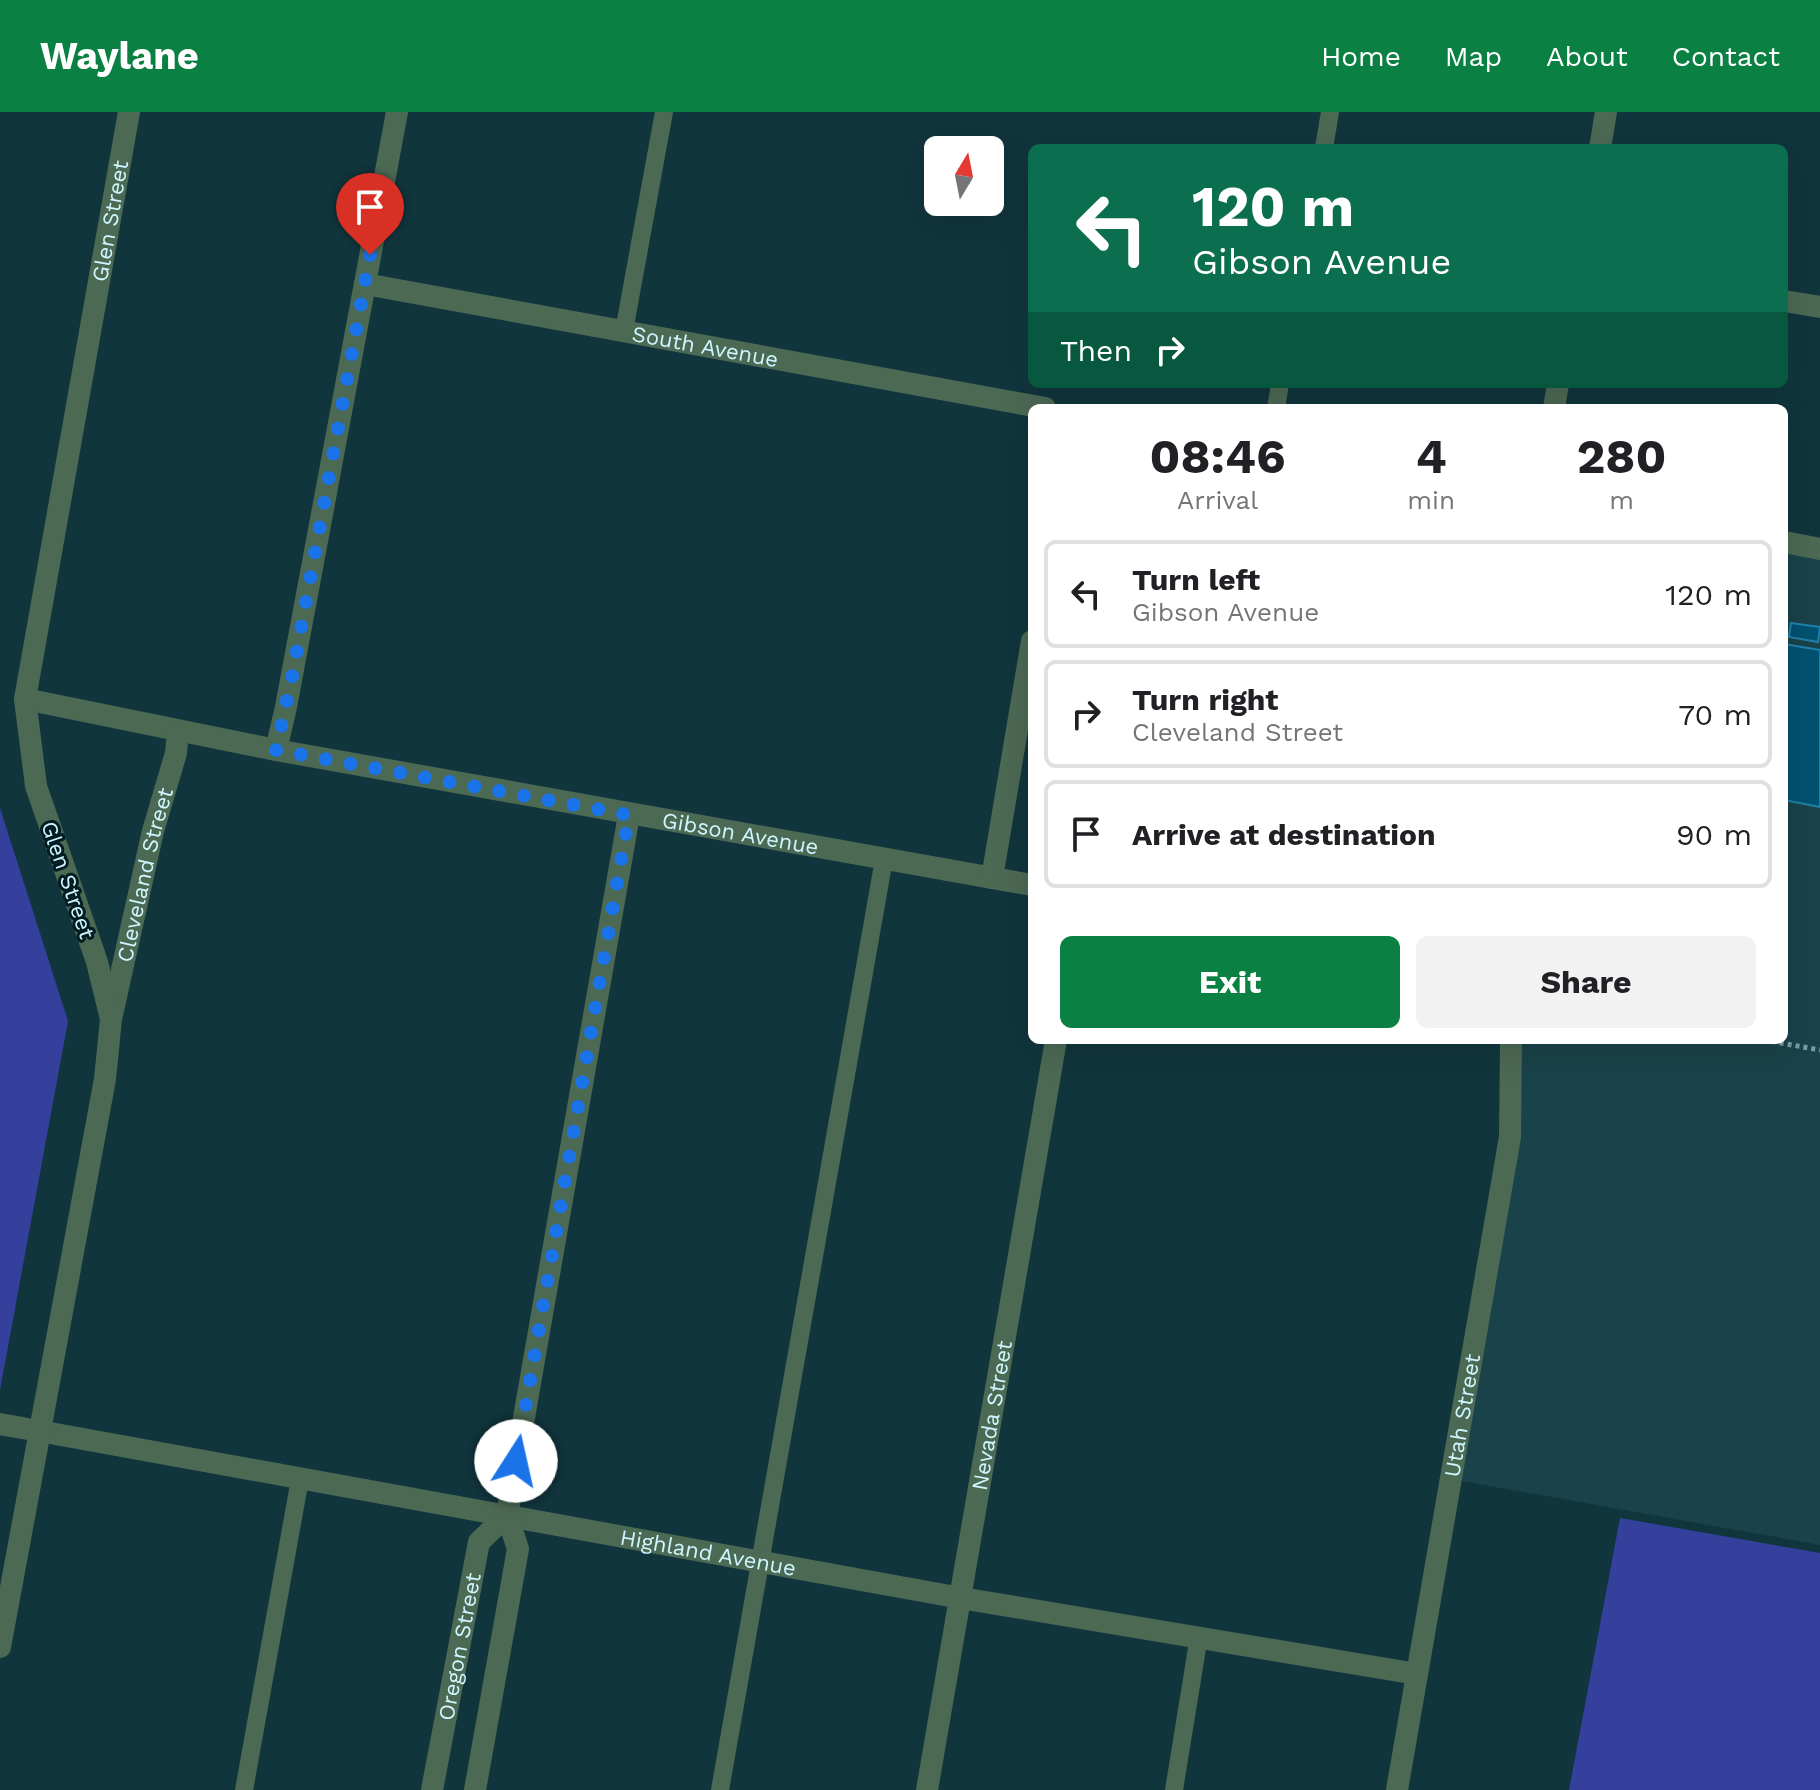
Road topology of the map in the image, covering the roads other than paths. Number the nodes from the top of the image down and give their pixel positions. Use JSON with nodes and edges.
{"nodes":[{"id":1,"x":129,"y":112,"type":"edge"},
{"id":2,"x":397,"y":112,"type":"edge"},
{"id":3,"x":664,"y":112,"type":"edge"},
{"id":4,"x":1330,"y":112,"type":"edge"},
{"id":5,"x":1606,"y":112,"type":"edge"},
{"id":6,"x":1325,"y":144,"type":"edge"},
{"id":7,"x":1601,"y":144,"type":"edge"},
{"id":8,"x":365,"y":284,"type":"junction"},
{"id":9,"x":1788,"y":302,"type":"edge"},
{"id":10,"x":1820,"y":307,"type":"edge"},
{"id":11,"x":624,"y":331,"type":"junction"},
{"id":12,"x":1028,"y":405,"type":"edge"},
{"id":13,"x":1788,"y":543,"type":"edge"},
{"id":14,"x":1820,"y":549,"type":"edge"},
{"id":15,"x":1028,"y":665,"type":"edge"},
{"id":16,"x":25,"y":699,"type":"junction"},
{"id":17,"x":178,"y":731,"type":"junction"},
{"id":18,"x":276,"y":750,"type":"junction"},
{"id":19,"x":629,"y":815,"type":"junction"},
{"id":20,"x":884,"y":859,"type":"junction"},
{"id":21,"x":992,"y":878,"type":"junction"},
{"id":22,"x":1028,"y":884,"type":"edge"},
{"id":23,"x":111,"y":1019,"type":"junction"},
{"id":24,"x":1055,"y":1044,"type":"edge"},
{"id":25,"x":1511,"y":1044,"type":"edge"},
{"id":26,"x":0,"y":1424,"type":"edge"},
{"id":27,"x":39,"y":1431,"type":"junction"},
{"id":28,"x":300,"y":1479,"type":"junction"},
{"id":29,"x":507,"y":1515,"type":"junction"},
{"id":30,"x":759,"y":1561,"type":"junction"},
{"id":31,"x":961,"y":1598,"type":"junction"},
{"id":32,"x":1199,"y":1636,"type":"junction"},
{"id":33,"x":0,"y":1647,"type":"edge"},
{"id":34,"x":1417,"y":1674,"type":"junction"},
{"id":35,"x":244,"y":1790,"type":"edge"},
{"id":36,"x":432,"y":1790,"type":"edge"},
{"id":37,"x":475,"y":1790,"type":"edge"},
{"id":38,"x":720,"y":1790,"type":"edge"},
{"id":39,"x":927,"y":1790,"type":"edge"},
{"id":40,"x":1174,"y":1790,"type":"edge"},
{"id":41,"x":1397,"y":1790,"type":"edge"}],
"edges":[{"from":1,"to":16,"type":"street","name":"Glen Street"},
{"from":2,"to":8,"type":"street"},
{"from":3,"to":11,"type":"lane"},
{"from":4,"to":6,"type":"lane"},
{"from":5,"to":7,"type":"street"},
{"from":8,"to":11,"type":"street","name":"South Avenue"},
{"from":8,"to":18,"type":"street"},
{"from":9,"to":10,"type":"street"},
{"from":11,"to":12,"type":"street","name":"South Avenue"},
{"from":13,"to":14,"type":"street"},
{"from":15,"to":21,"type":"street"},
{"from":16,"to":17,"type":"street","name":"Gibson Avenue"},
{"from":16,"to":23,"type":"street","name":"Glen Street"},
{"from":17,"to":18,"type":"street","name":"Gibson Avenue"},
{"from":17,"to":23,"type":"street","name":"Cleveland Street"},
{"from":18,"to":19,"type":"street","name":"Gibson Avenue"},
{"from":19,"to":20,"type":"street","name":"Gibson Avenue"},
{"from":19,"to":29,"type":"street","name":"Oregon Street"},
{"from":20,"to":21,"type":"street","name":"Gibson Avenue"},
{"from":20,"to":30,"type":"lane"},
{"from":21,"to":22,"type":"street","name":"Gibson Avenue"},
{"from":23,"to":27,"type":"street","name":"Glen Street"},
{"from":24,"to":31,"type":"street","name":"Nevada Street"},
{"from":25,"to":34,"type":"street","name":"Utah Street"},
{"from":26,"to":27,"type":"street","name":"Highland Avenue"},
{"from":27,"to":28,"type":"street","name":"Highland Avenue"},
{"from":27,"to":33,"type":"street","name":"Glen Street"},
{"from":28,"to":29,"type":"street","name":"Highland Avenue"},
{"from":28,"to":35,"type":"lane"},
{"from":29,"to":30,"type":"street","name":"Highland Avenue"},
{"from":29,"to":36,"type":"street","name":"Oregon Street"},
{"from":29,"to":37,"type":"street","name":"Oregon Street"},
{"from":30,"to":31,"type":"street","name":"Highland Avenue"},
{"from":30,"to":38,"type":"lane"},
{"from":31,"to":32,"type":"street","name":"Highland Avenue"},
{"from":31,"to":39,"type":"street","name":"Nevada Street"},
{"from":32,"to":34,"type":"street","name":"Highland Avenue"},
{"from":32,"to":40,"type":"lane"},
{"from":34,"to":41,"type":"street","name":"Utah Street"}]}
